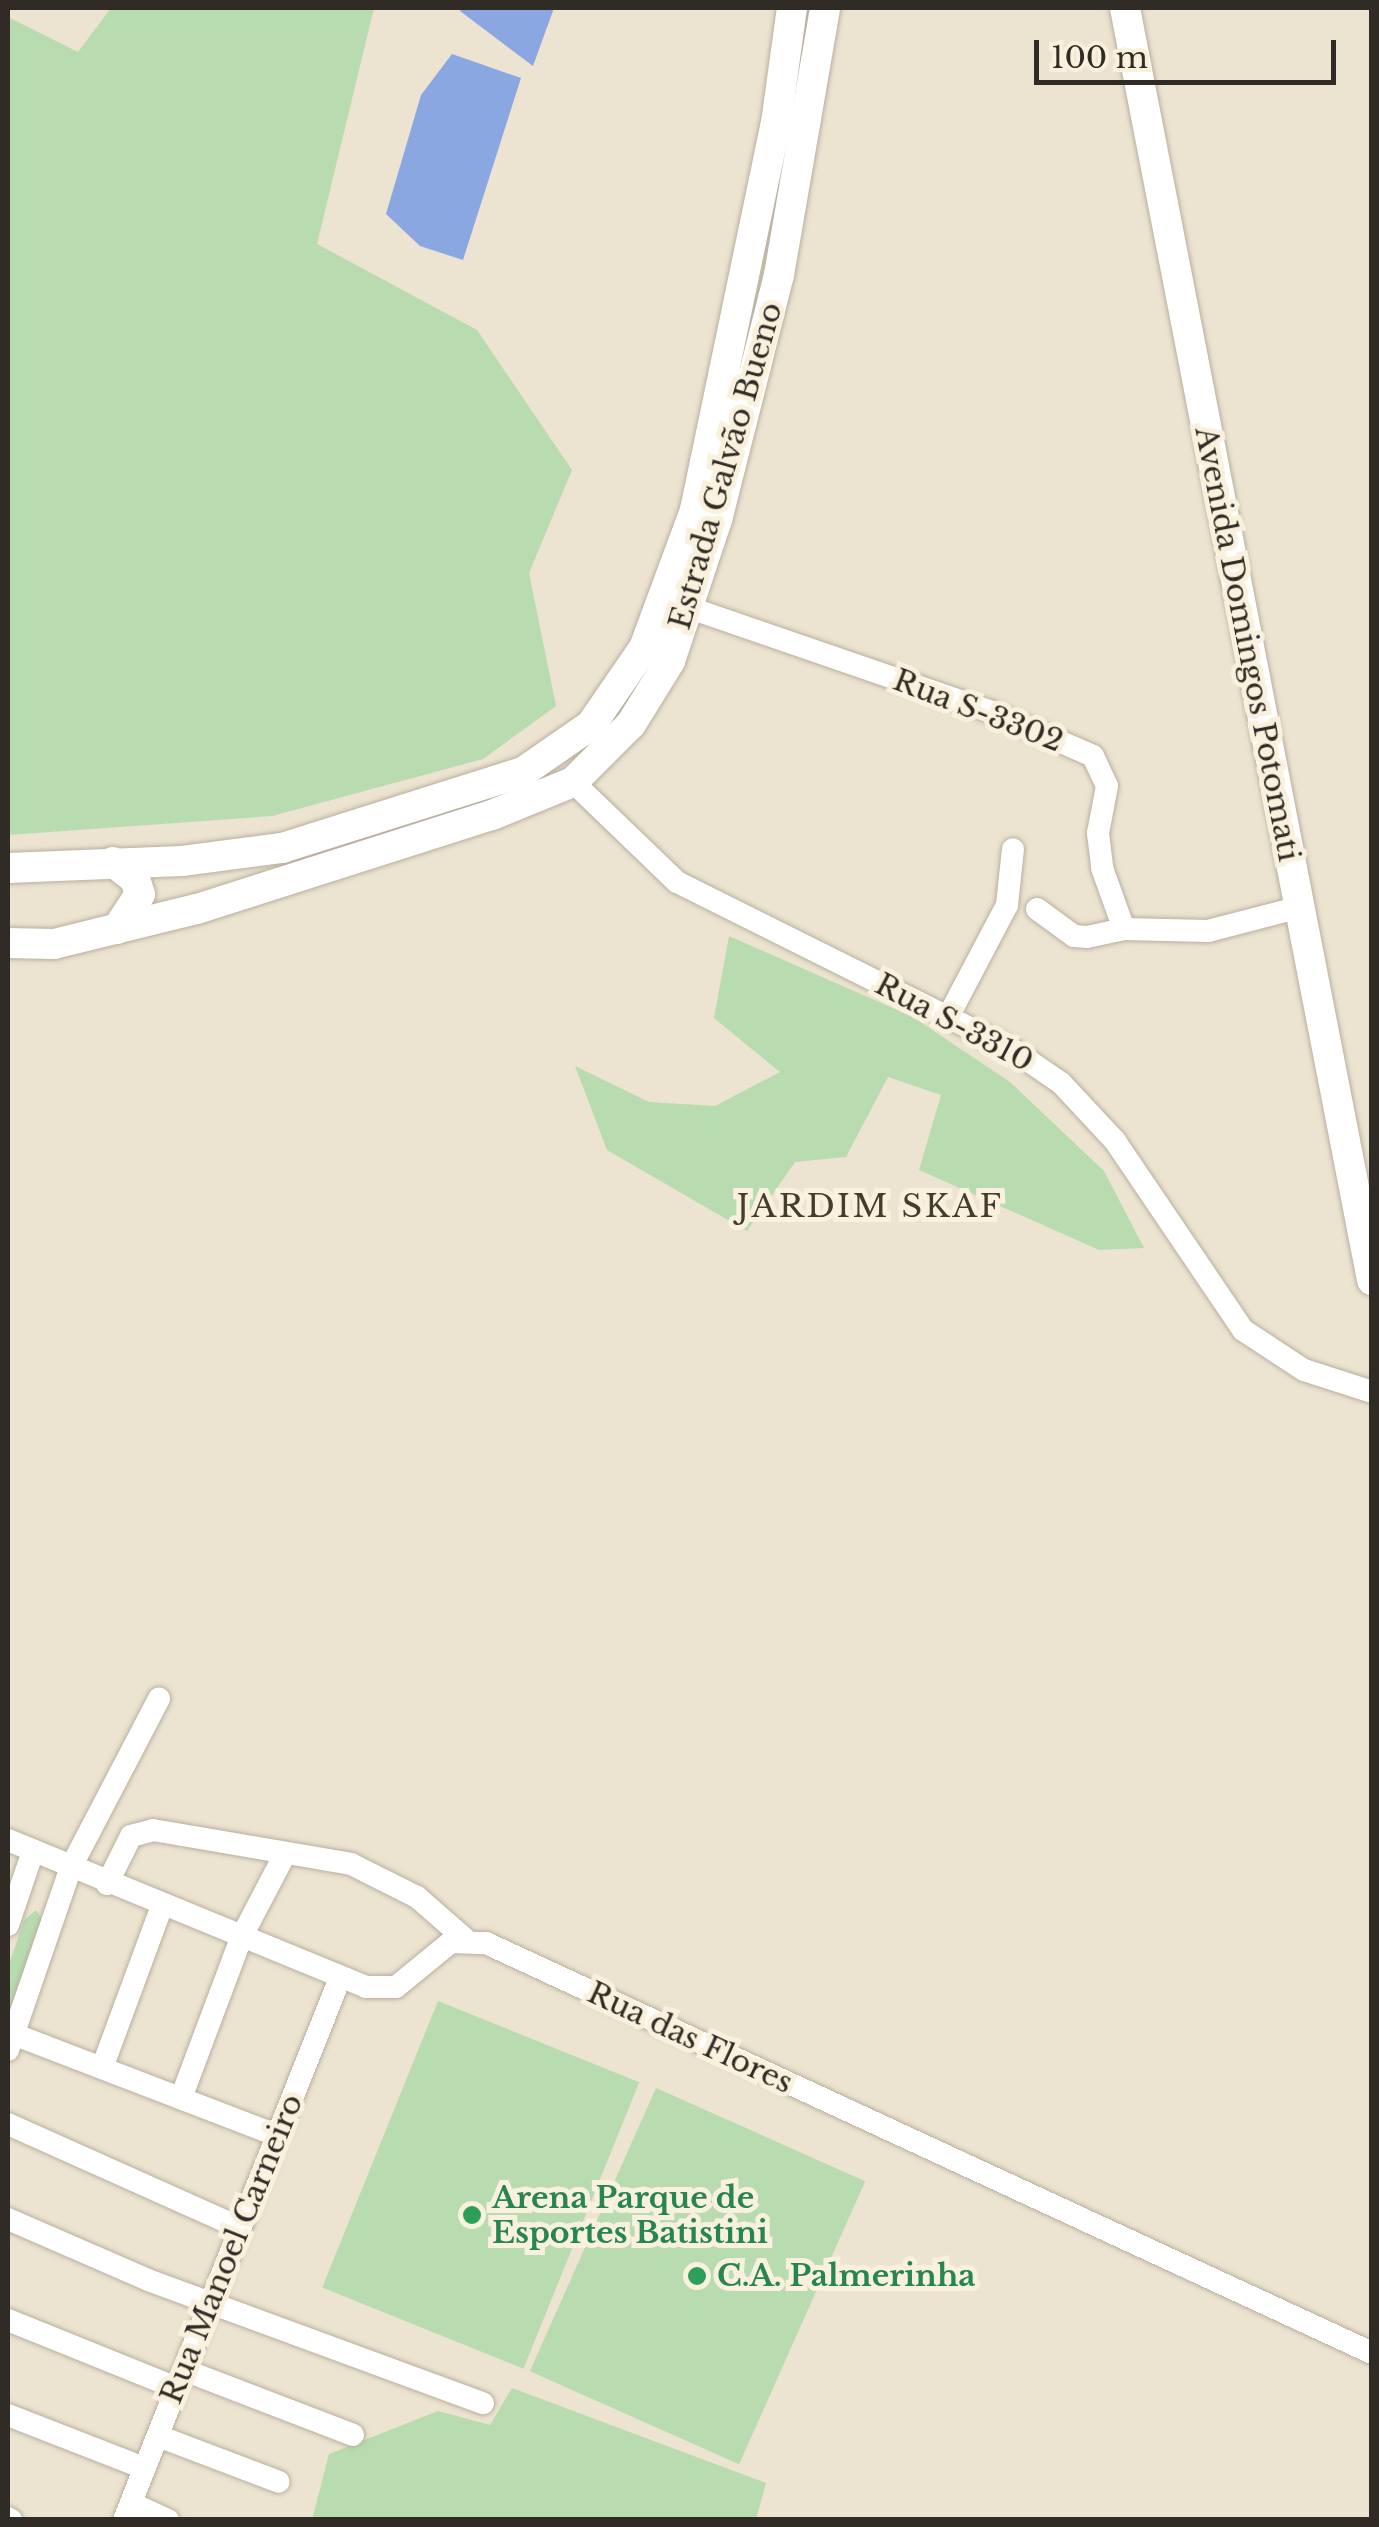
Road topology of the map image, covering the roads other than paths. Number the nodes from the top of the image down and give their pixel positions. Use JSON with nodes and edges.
{"nodes":[{"id":1,"x":792,"y":8,"type":"edge"},
{"id":2,"x":825,"y":8,"type":"edge"},
{"id":3,"x":1125,"y":8,"type":"edge"},
{"id":4,"x":690,"y":608,"type":"junction"},
{"id":5,"x":574,"y":782,"type":"junction"},
{"id":6,"x":1013,"y":849,"type":"dead end"},
{"id":7,"x":113,"y":862,"type":"junction"},
{"id":8,"x":8,"y":868,"type":"edge"},
{"id":9,"x":1297,"y":908,"type":"junction"},
{"id":10,"x":1038,"y":909,"type":"dead end"},
{"id":11,"x":1124,"y":929,"type":"junction"},
{"id":12,"x":117,"y":930,"type":"junction"},
{"id":13,"x":8,"y":943,"type":"edge"},
{"id":14,"x":948,"y":1017,"type":"junction"},
{"id":15,"x":1372,"y":1280,"type":"edge"},
{"id":16,"x":1372,"y":1392,"type":"edge"},
{"id":17,"x":159,"y":1699,"type":"dead end"},
{"id":18,"x":8,"y":1840,"type":"edge"},
{"id":19,"x":34,"y":1851,"type":"junction"},
{"id":20,"x":285,"y":1854,"type":"junction"},
{"id":21,"x":72,"y":1866,"type":"junction"},
{"id":22,"x":108,"y":1884,"type":"junction"},
{"id":23,"x":162,"y":1906,"type":"junction"},
{"id":24,"x":8,"y":1925,"type":"edge"},
{"id":25,"x":240,"y":1938,"type":"junction"},
{"id":26,"x":464,"y":1938,"type":"junction"},
{"id":27,"x":340,"y":1978,"type":"junction"},
{"id":28,"x":10,"y":2042,"type":"edge"},
{"id":29,"x":102,"y":2068,"type":"junction"},
{"id":30,"x":181,"y":2098,"type":"junction"},
{"id":31,"x":8,"y":2124,"type":"edge"},
{"id":32,"x":276,"y":2134,"type":"junction"},
{"id":33,"x":8,"y":2220,"type":"edge"},
{"id":34,"x":240,"y":2228,"type":"junction"},
{"id":35,"x":210,"y":2302,"type":"junction"},
{"id":36,"x":8,"y":2320,"type":"edge"},
{"id":37,"x":1372,"y":2353,"type":"edge"},
{"id":38,"x":180,"y":2379,"type":"junction"},
{"id":39,"x":483,"y":2403,"type":"dead end"},
{"id":40,"x":8,"y":2415,"type":"edge"},
{"id":41,"x":353,"y":2435,"type":"dead end"},
{"id":42,"x":158,"y":2436,"type":"junction"},
{"id":43,"x":144,"y":2468,"type":"junction"},
{"id":44,"x":280,"y":2482,"type":"dead end"},
{"id":45,"x":128,"y":2511,"type":"edge"},
{"id":46,"x":168,"y":2520,"type":"edge"}],
"edges":[{"from":1,"to":7,"type":"main road","name":"Estrada Galvão Bueno"},
{"from":2,"to":4,"type":"main road","name":"Estrada Galvão Bueno"},
{"from":3,"to":9,"type":"main road","name":"Avenida Domingos Potomati"},
{"from":4,"to":5,"type":"main road","name":"Estrada Galvão Bueno"},
{"from":4,"to":11,"type":"street","name":"Rua S-3302"},
{"from":5,"to":12,"type":"main road","name":"Estrada Galvão Bueno"},
{"from":5,"to":14,"type":"street","name":"Rua S-3310"},
{"from":6,"to":14,"type":"street"},
{"from":7,"to":8,"type":"main road","name":"Estrada Galvão Bueno"},
{"from":7,"to":12,"type":"main road"},
{"from":9,"to":11,"type":"street"},
{"from":9,"to":15,"type":"main road","name":"Avenida Domingos Potomati"},
{"from":10,"to":11,"type":"street"},
{"from":12,"to":13,"type":"main road","name":"Estrada Galvão Bueno"},
{"from":14,"to":16,"type":"street","name":"Rua S-3310"},
{"from":17,"to":21,"type":"street"},
{"from":18,"to":19,"type":"street"},
{"from":19,"to":21,"type":"street"},
{"from":19,"to":24,"type":"street"},
{"from":20,"to":22,"type":"street","name":"Rua das Flores"},
{"from":20,"to":25,"type":"street"},
{"from":20,"to":26,"type":"street","name":"Rua das Flores"},
{"from":21,"to":22,"type":"street"},
{"from":21,"to":28,"type":"street"},
{"from":22,"to":23,"type":"street"},
{"from":23,"to":25,"type":"street"},
{"from":23,"to":29,"type":"street"},
{"from":25,"to":27,"type":"street"},
{"from":25,"to":30,"type":"street"},
{"from":26,"to":27,"type":"street"},
{"from":26,"to":37,"type":"street","name":"Rua das Flores"},
{"from":27,"to":32,"type":"street","name":"Rua Manoel Carneiro"},
{"from":28,"to":29,"type":"street"},
{"from":29,"to":30,"type":"street"},
{"from":30,"to":32,"type":"street"},
{"from":31,"to":34,"type":"street"},
{"from":32,"to":34,"type":"street","name":"Rua Manoel Carneiro"},
{"from":33,"to":35,"type":"street"},
{"from":34,"to":35,"type":"street","name":"Rua Manoel Carneiro"},
{"from":35,"to":38,"type":"street","name":"Rua Manoel Carneiro"},
{"from":35,"to":39,"type":"street"},
{"from":36,"to":38,"type":"street"},
{"from":38,"to":41,"type":"street"},
{"from":38,"to":42,"type":"street","name":"Rua Manoel Carneiro"},
{"from":40,"to":43,"type":"street"},
{"from":42,"to":43,"type":"street","name":"Rua Manoel Carneiro"},
{"from":42,"to":44,"type":"street"},
{"from":43,"to":45,"type":"street","name":"Rua Manoel Carneiro"},
{"from":45,"to":46,"type":"street"}]}
